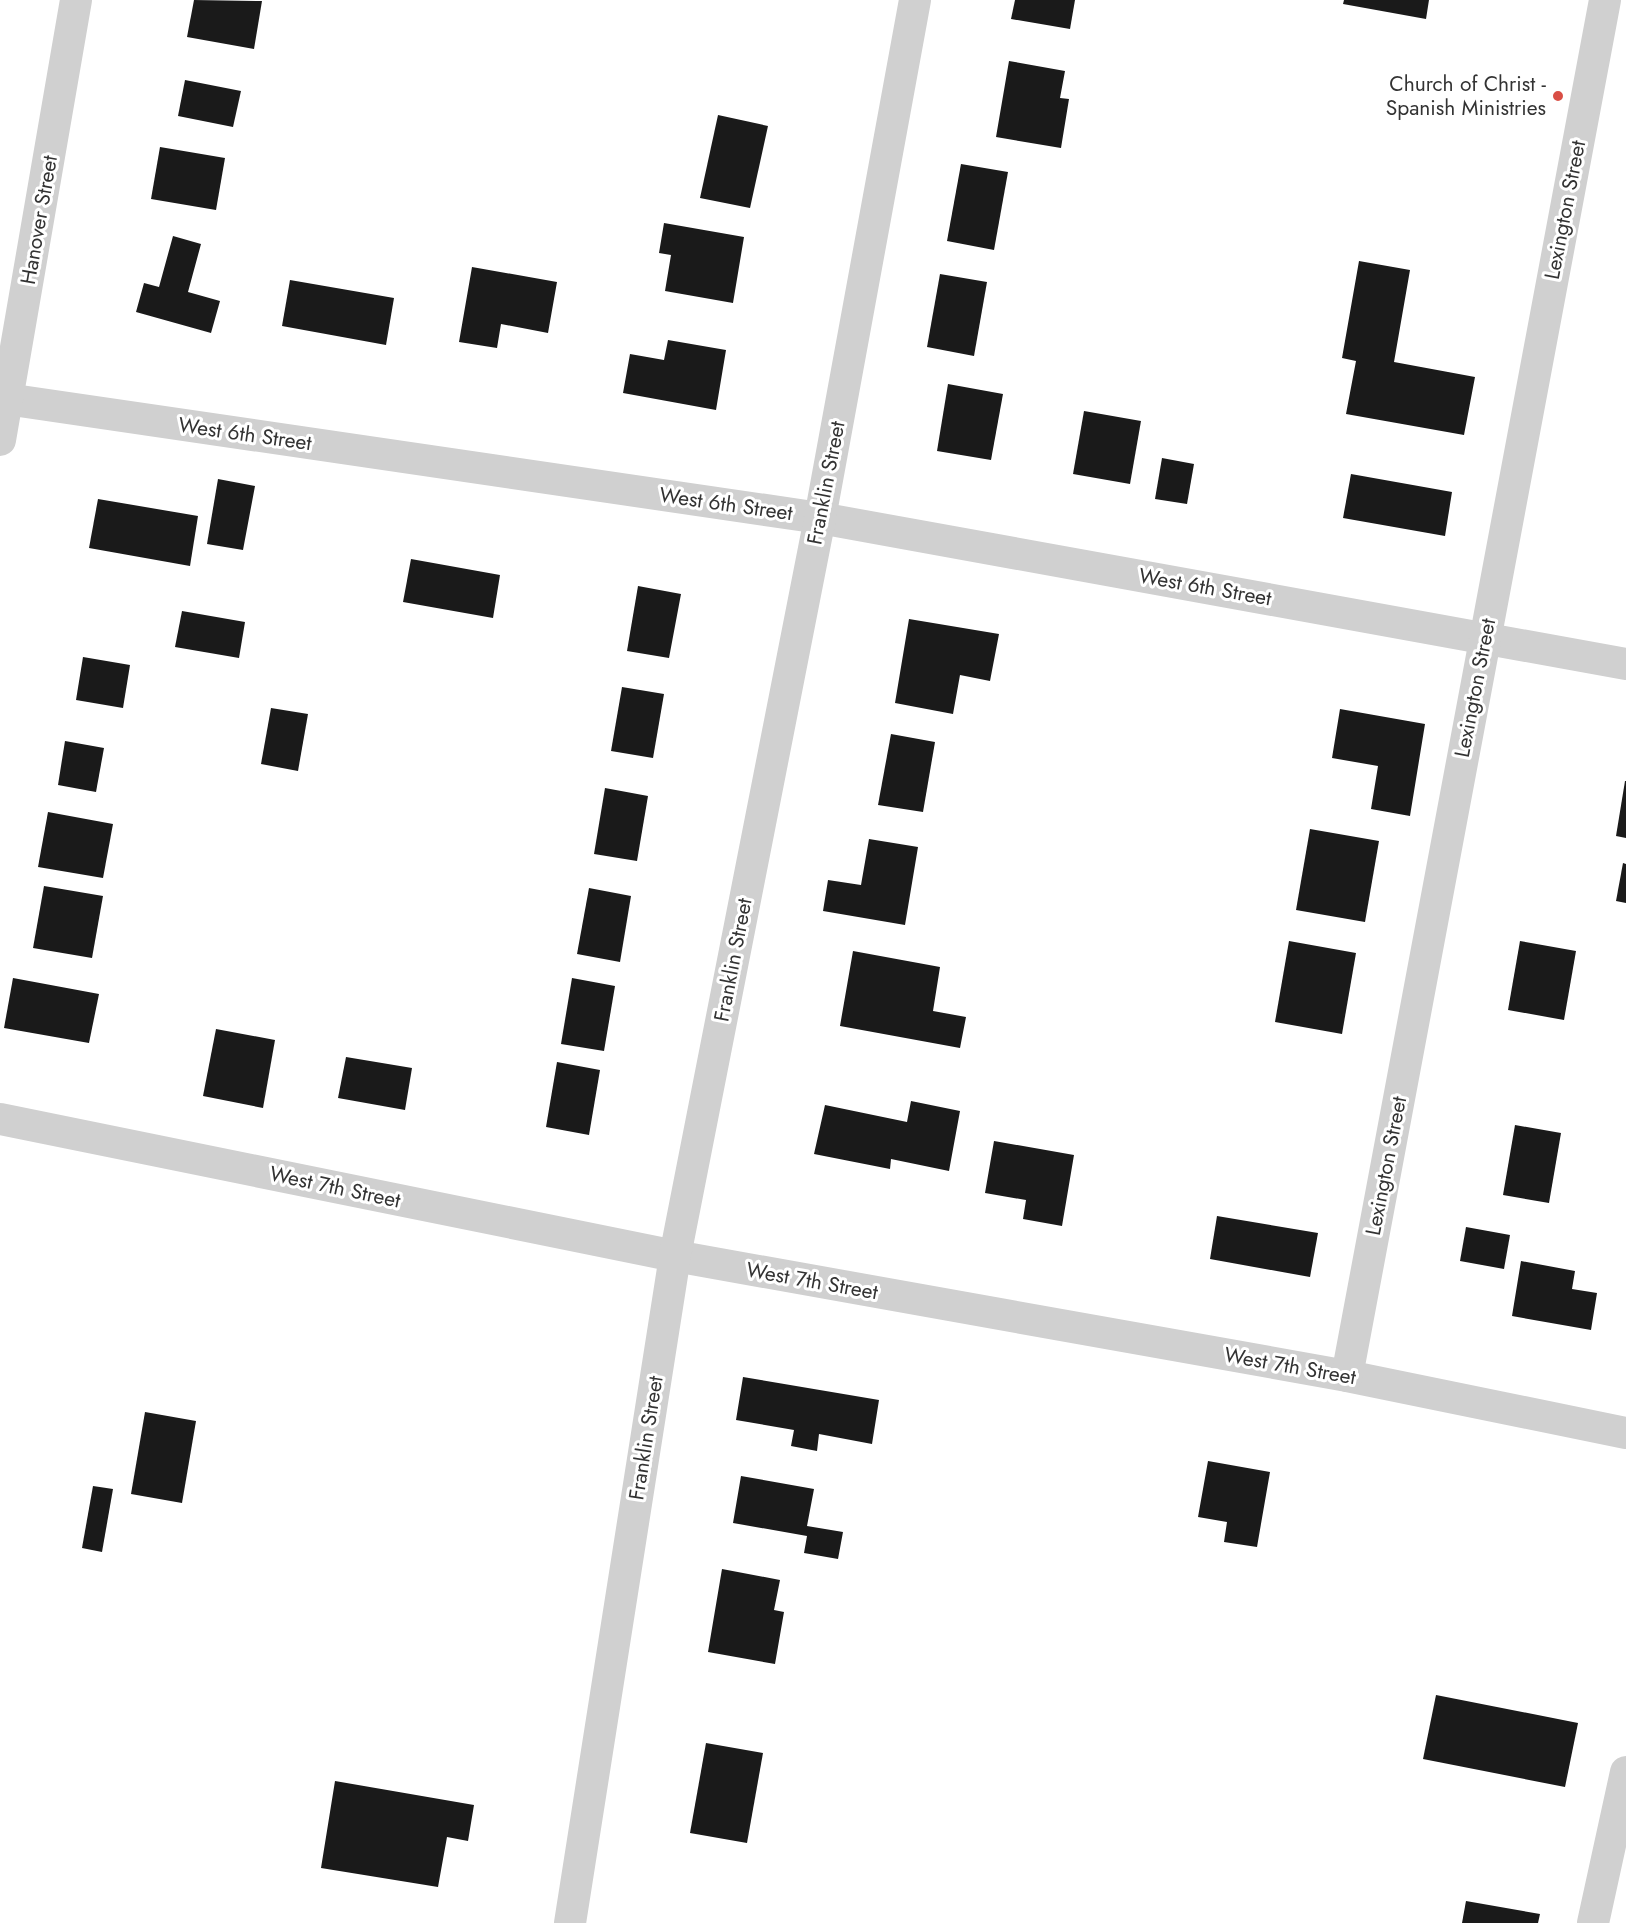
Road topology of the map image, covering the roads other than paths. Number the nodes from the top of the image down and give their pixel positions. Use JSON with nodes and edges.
{"nodes":[{"id":1,"x":76,"y":0,"type":"edge"},
{"id":2,"x":915,"y":0,"type":"edge"},
{"id":3,"x":1605,"y":0,"type":"edge"},
{"id":4,"x":4,"y":399,"type":"edge"},
{"id":5,"x":0,"y":440,"type":"edge"},
{"id":6,"x":820,"y":518,"type":"junction"},
{"id":7,"x":1484,"y":638,"type":"junction"},
{"id":8,"x":1626,"y":664,"type":"edge"},
{"id":9,"x":0,"y":1119,"type":"edge"},
{"id":10,"x":675,"y":1256,"type":"junction"},
{"id":11,"x":1347,"y":1376,"type":"junction"},
{"id":12,"x":1626,"y":1433,"type":"edge"},
{"id":13,"x":1626,"y":1772,"type":"edge"},
{"id":14,"x":570,"y":1923,"type":"edge"},
{"id":15,"x":1593,"y":1923,"type":"edge"}],
"edges":[{"from":1,"to":4,"type":"street","name":"Hanover Street"},
{"from":2,"to":6,"type":"street","name":"Franklin Street"},
{"from":3,"to":7,"type":"street","name":"Lexington Street"},
{"from":4,"to":5,"type":"street","name":"Hanover Street"},
{"from":4,"to":6,"type":"street","name":"West 6th Street"},
{"from":6,"to":7,"type":"street","name":"West 6th Street"},
{"from":6,"to":10,"type":"street","name":"Franklin Street"},
{"from":7,"to":8,"type":"street","name":"West 6th Street"},
{"from":7,"to":11,"type":"street","name":"Lexington Street"},
{"from":9,"to":10,"type":"street","name":"West 7th Street"},
{"from":10,"to":11,"type":"street","name":"West 7th Street"},
{"from":10,"to":14,"type":"street","name":"Franklin Street"},
{"from":11,"to":12,"type":"street","name":"West 7th Street"},
{"from":13,"to":15,"type":"street"}]}
